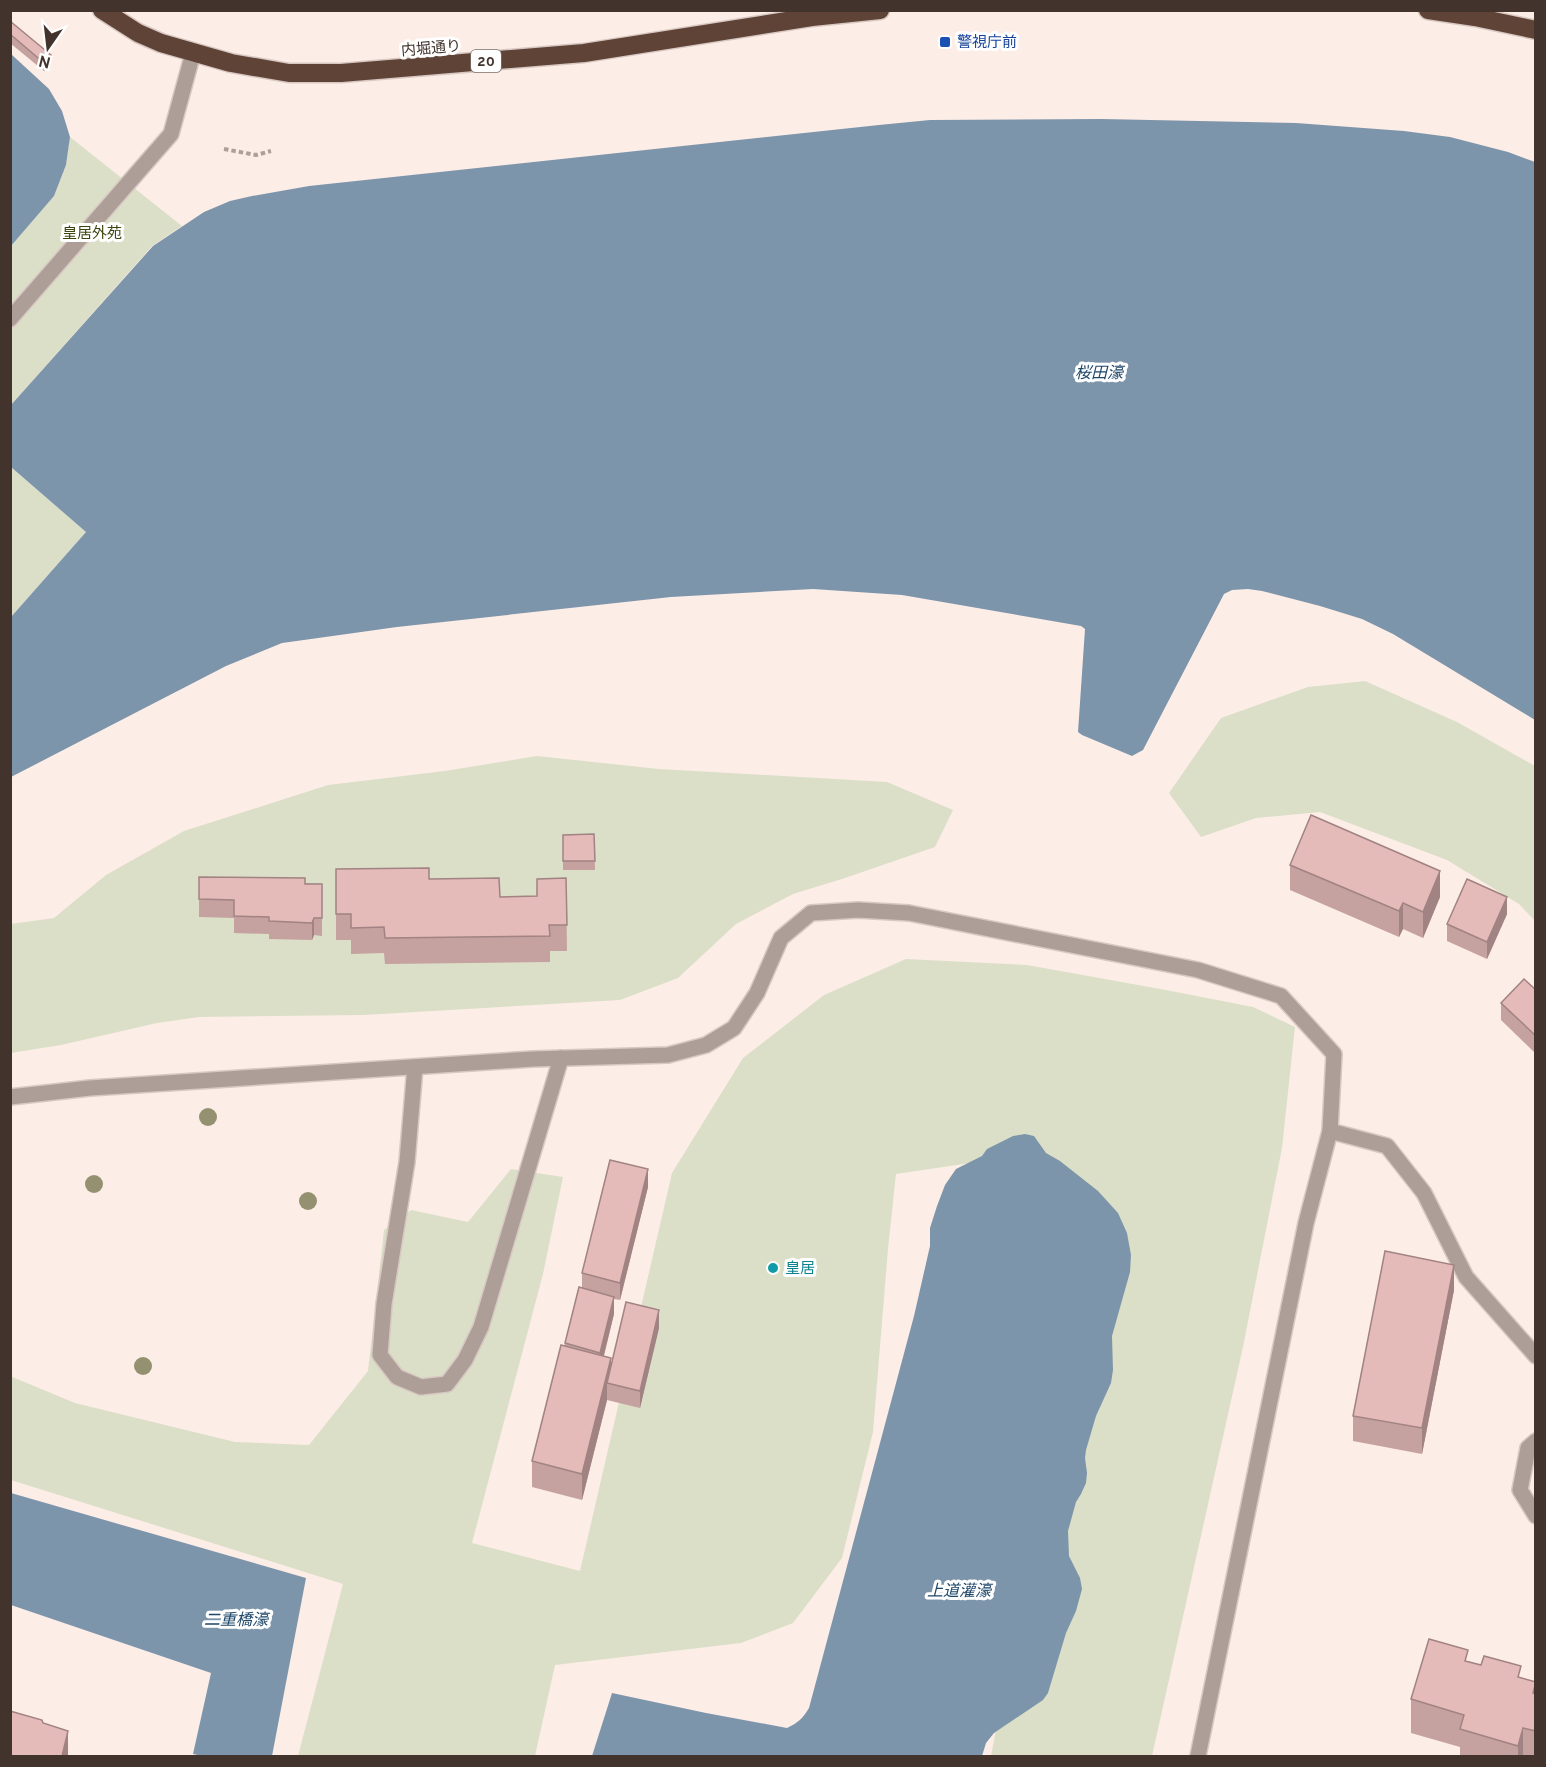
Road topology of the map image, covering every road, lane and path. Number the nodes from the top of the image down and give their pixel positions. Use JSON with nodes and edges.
{"nodes":[{"id":1,"x":102,"y":10,"type":"edge"},
{"id":2,"x":880,"y":10,"type":"edge"},
{"id":3,"x":1428,"y":10,"type":"edge"},
{"id":4,"x":1536,"y":30,"type":"edge"},
{"id":5,"x":194,"y":53,"type":"junction"},
{"id":6,"x":224,"y":149,"type":"dead end"},
{"id":7,"x":271,"y":151,"type":"dead end"},
{"id":8,"x":10,"y":319,"type":"edge"},
{"id":9,"x":561,"y":1058,"type":"junction"},
{"id":10,"x":415,"y":1067,"type":"junction"},
{"id":11,"x":10,"y":1097,"type":"edge"},
{"id":12,"x":1330,"y":1131,"type":"junction"},
{"id":13,"x":1536,"y":1356,"type":"edge"},
{"id":14,"x":1536,"y":1441,"type":"edge"},
{"id":15,"x":1536,"y":1516,"type":"edge"},
{"id":16,"x":1198,"y":1756,"type":"edge"}],
"edges":[{"from":1,"to":5,"type":"highway","name":"内堀通り","number":"20"},
{"from":2,"to":5,"type":"highway","name":"内堀通り","number":"20"},
{"from":3,"to":4,"type":"highway"},
{"from":5,"to":8,"type":"lane"},
{"from":6,"to":7,"type":"path"},
{"from":9,"to":10,"type":"lane"},
{"from":9,"to":10,"type":"lane"},
{"from":9,"to":12,"type":"lane"},
{"from":10,"to":11,"type":"lane"},
{"from":12,"to":13,"type":"lane"},
{"from":12,"to":16,"type":"lane"},
{"from":14,"to":15,"type":"lane"}]}
